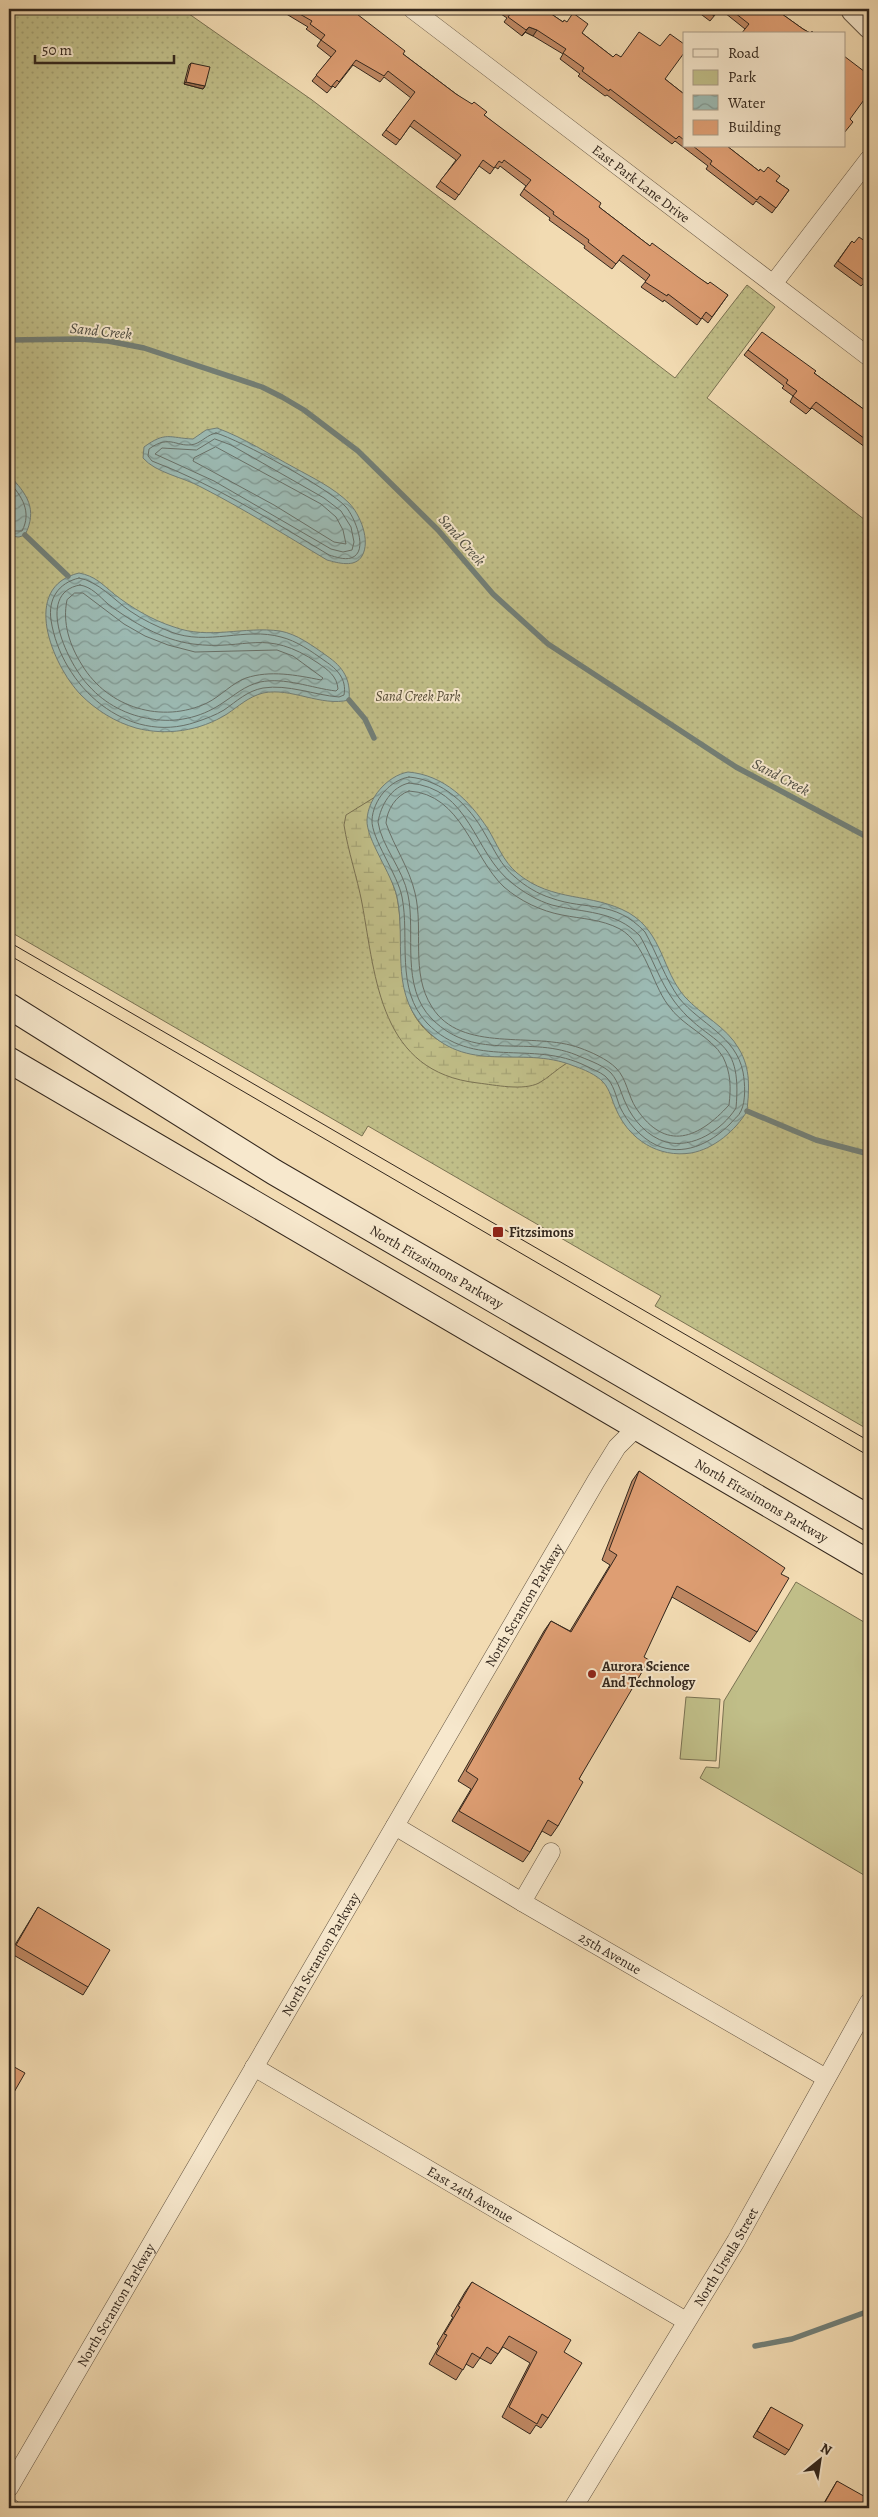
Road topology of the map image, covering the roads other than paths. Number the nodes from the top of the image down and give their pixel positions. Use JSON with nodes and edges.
{"nodes":[{"id":1,"x":412,"y":9,"type":"edge"},
{"id":2,"x":858,"y":13,"type":"edge"},
{"id":3,"x":869,"y":27,"type":"edge"},
{"id":4,"x":869,"y":158,"type":"edge"},
{"id":5,"x":773,"y":284,"type":"junction"},
{"id":6,"x":869,"y":357,"type":"edge"},
{"id":7,"x":9,"y":1006,"type":"edge"},
{"id":8,"x":9,"y":1060,"type":"edge"},
{"id":9,"x":637,"y":1427,"type":"junction"},
{"id":10,"x":869,"y":1518,"type":"edge"},
{"id":11,"x":869,"y":1563,"type":"edge"},
{"id":12,"x":395,"y":1826,"type":"junction"},
{"id":13,"x":551,"y":1852,"type":"dead end"},
{"id":14,"x":522,"y":1902,"type":"junction"},
{"id":15,"x":869,"y":2002,"type":"edge"},
{"id":16,"x":254,"y":2067,"type":"junction"},
{"id":17,"x":826,"y":2078,"type":"junction"},
{"id":18,"x":686,"y":2321,"type":"junction"},
{"id":19,"x":9,"y":2488,"type":"edge"},
{"id":20,"x":573,"y":2508,"type":"edge"}],
"edges":[{"from":1,"to":5,"type":"street","name":"East Park Lane Drive"},
{"from":2,"to":3,"type":"street"},
{"from":4,"to":5,"type":"street"},
{"from":5,"to":6,"type":"street","name":"East Park Lane Drive"},
{"from":7,"to":10,"type":"main road","name":"North Fitzsimons Parkway"},
{"from":8,"to":9,"type":"main road","name":"North Fitzsimons Parkway"},
{"from":9,"to":11,"type":"main road","name":"North Fitzsimons Parkway"},
{"from":9,"to":12,"type":"street","name":"North Scranton Parkway"},
{"from":12,"to":14,"type":"street","name":"25th Avenue"},
{"from":12,"to":16,"type":"street","name":"North Scranton Parkway"},
{"from":13,"to":14,"type":"street"},
{"from":14,"to":17,"type":"street","name":"25th Avenue"},
{"from":15,"to":17,"type":"street","name":"North Ursula Street"},
{"from":16,"to":18,"type":"street","name":"East 24th Avenue"},
{"from":16,"to":19,"type":"street","name":"North Scranton Parkway"},
{"from":17,"to":18,"type":"street","name":"North Ursula Street"},
{"from":18,"to":20,"type":"street","name":"North Ursula Street"}]}
